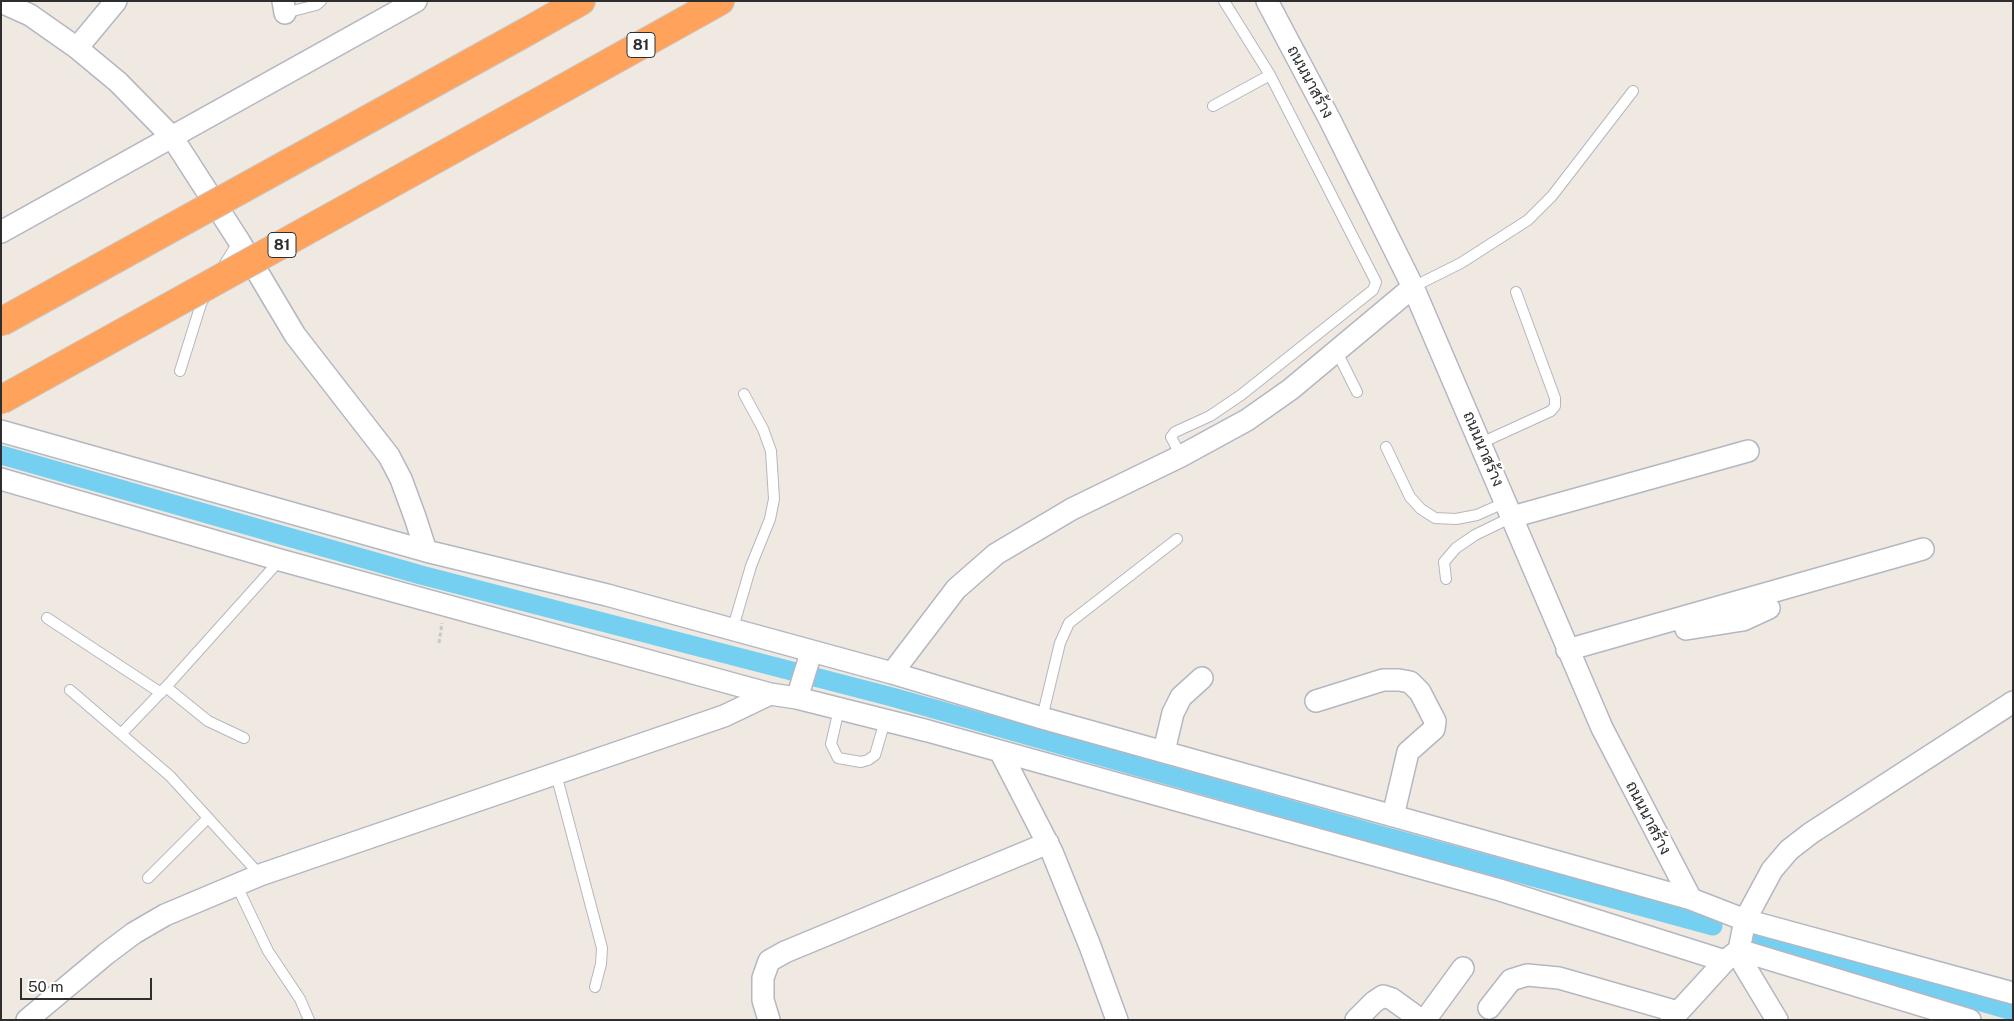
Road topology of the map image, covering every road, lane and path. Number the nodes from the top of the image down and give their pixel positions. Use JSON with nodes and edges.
{"nodes":[{"id":1,"x":116,"y":1,"type":"edge"},
{"id":2,"x":321,"y":1,"type":"edge"},
{"id":3,"x":416,"y":1,"type":"edge"},
{"id":4,"x":581,"y":1,"type":"edge"},
{"id":5,"x":720,"y":1,"type":"edge"},
{"id":6,"x":1224,"y":1,"type":"edge"},
{"id":7,"x":1268,"y":1,"type":"edge"},
{"id":8,"x":1,"y":2,"type":"edge"},
{"id":9,"x":284,"y":7,"type":"edge"},
{"id":10,"x":77,"y":48,"type":"junction"},
{"id":11,"x":1270,"y":75,"type":"junction"},
{"id":12,"x":1633,"y":91,"type":"dead end"},
{"id":13,"x":1213,"y":106,"type":"dead end"},
{"id":14,"x":172,"y":137,"type":"junction"},
{"id":15,"x":1,"y":232,"type":"edge"},
{"id":16,"x":239,"y":241,"type":"junction"},
{"id":17,"x":1414,"y":287,"type":"junction"},
{"id":18,"x":1516,"y":292,"type":"dead end"},
{"id":19,"x":1,"y":322,"type":"edge"},
{"id":20,"x":1337,"y":352,"type":"junction"},
{"id":21,"x":180,"y":370,"type":"dead end"},
{"id":22,"x":1357,"y":392,"type":"dead end"},
{"id":23,"x":744,"y":394,"type":"dead end"},
{"id":24,"x":1,"y":400,"type":"edge"},
{"id":25,"x":1,"y":431,"type":"edge"},
{"id":26,"x":1480,"y":443,"type":"junction"},
{"id":27,"x":1386,"y":447,"type":"dead end"},
{"id":28,"x":1748,"y":451,"type":"dead end"},
{"id":29,"x":1181,"y":456,"type":"junction"},
{"id":30,"x":1,"y":479,"type":"edge"},
{"id":31,"x":1509,"y":510,"type":"junction"},
{"id":32,"x":1177,"y":539,"type":"dead end"},
{"id":33,"x":1923,"y":549,"type":"dead end"},
{"id":34,"x":426,"y":551,"type":"junction"},
{"id":35,"x":280,"y":560,"type":"junction"},
{"id":36,"x":1446,"y":578,"type":"dead end"},
{"id":37,"x":1769,"y":608,"type":"dead end"},
{"id":38,"x":47,"y":618,"type":"dead end"},
{"id":39,"x":1648,"y":627,"type":"junction"},
{"id":40,"x":732,"y":631,"type":"junction"},
{"id":41,"x":1567,"y":650,"type":"junction"},
{"id":42,"x":810,"y":658,"type":"junction"},
{"id":43,"x":892,"y":673,"type":"junction"},
{"id":44,"x":1202,"y":678,"type":"dead end"},
{"id":45,"x":70,"y":690,"type":"dead end"},
{"id":46,"x":164,"y":690,"type":"junction"},
{"id":47,"x":770,"y":694,"type":"junction"},
{"id":48,"x":799,"y":694,"type":"junction"},
{"id":49,"x":1316,"y":701,"type":"dead end"},
{"id":50,"x":2013,"y":702,"type":"edge"},
{"id":51,"x":839,"y":709,"type":"junction"},
{"id":52,"x":1042,"y":718,"type":"junction"},
{"id":53,"x":885,"y":721,"type":"junction"},
{"id":54,"x":121,"y":734,"type":"junction"},
{"id":55,"x":244,"y":738,"type":"dead end"},
{"id":56,"x":1164,"y":751,"type":"junction"},
{"id":57,"x":1001,"y":753,"type":"junction"},
{"id":58,"x":556,"y":774,"type":"junction"},
{"id":59,"x":1393,"y":816,"type":"junction"},
{"id":60,"x":208,"y":818,"type":"junction"},
{"id":61,"x":1048,"y":844,"type":"junction"},
{"id":62,"x":260,"y":875,"type":"junction"},
{"id":63,"x":148,"y":878,"type":"dead end"},
{"id":64,"x":236,"y":884,"type":"junction"},
{"id":65,"x":1691,"y":899,"type":"junction"},
{"id":66,"x":1745,"y":920,"type":"junction"},
{"id":67,"x":1732,"y":955,"type":"junction"},
{"id":68,"x":1463,"y":968,"type":"dead end"},
{"id":69,"x":595,"y":987,"type":"dead end"},
{"id":70,"x":2013,"y":993,"type":"edge"},
{"id":71,"x":1490,"y":1008,"type":"dead end"},
{"id":72,"x":1675,"y":1016,"type":"edge"},
{"id":73,"x":1115,"y":1019,"type":"edge"},
{"id":74,"x":27,"y":1020,"type":"edge"},
{"id":75,"x":309,"y":1020,"type":"edge"},
{"id":76,"x":769,"y":1020,"type":"edge"},
{"id":77,"x":1356,"y":1020,"type":"edge"},
{"id":78,"x":1421,"y":1020,"type":"edge"},
{"id":79,"x":1425,"y":1020,"type":"edge"},
{"id":80,"x":1777,"y":1020,"type":"edge"},
{"id":81,"x":1970,"y":1020,"type":"edge"}],
"edges":[{"from":1,"to":10,"type":"street"},
{"from":2,"to":9,"type":"lane"},
{"from":3,"to":14,"type":"street"},
{"from":4,"to":19,"type":"highway","bridge":true},
{"from":5,"to":24,"type":"highway","number":"81","bridge":true},
{"from":6,"to":11,"type":"lane"},
{"from":7,"to":17,"type":"street","name":"ถนนนาสร้าง"},
{"from":8,"to":10,"type":"street"},
{"from":10,"to":14,"type":"street"},
{"from":11,"to":13,"type":"lane"},
{"from":11,"to":29,"type":"lane"},
{"from":12,"to":17,"type":"lane"},
{"from":14,"to":15,"type":"street"},
{"from":14,"to":16,"type":"street"},
{"from":16,"to":21,"type":"lane"},
{"from":16,"to":34,"type":"street"},
{"from":17,"to":20,"type":"street"},
{"from":17,"to":26,"type":"street","name":"ถนนนาสร้าง"},
{"from":18,"to":26,"type":"lane"},
{"from":20,"to":22,"type":"lane"},
{"from":20,"to":29,"type":"street"},
{"from":23,"to":40,"type":"lane"},
{"from":25,"to":34,"type":"street"},
{"from":26,"to":31,"type":"street","name":"ถนนนาสร้าง"},
{"from":27,"to":31,"type":"lane"},
{"from":28,"to":31,"type":"street"},
{"from":29,"to":43,"type":"street"},
{"from":30,"to":35,"type":"street"},
{"from":31,"to":36,"type":"lane"},
{"from":31,"to":41,"type":"street","name":"ถนนนาสร้าง"},
{"from":32,"to":52,"type":"lane"},
{"from":33,"to":39,"type":"street"},
{"from":34,"to":40,"type":"street"},
{"from":35,"to":46,"type":"lane"},
{"from":35,"to":47,"type":"street"},
{"from":37,"to":39,"type":"street"},
{"from":38,"to":46,"type":"lane"},
{"from":39,"to":41,"type":"street"},
{"from":40,"to":42,"type":"street"},
{"from":41,"to":65,"type":"street","name":"ถนนนาสร้าง"},
{"from":42,"to":43,"type":"street"},
{"from":42,"to":48,"type":"street"},
{"from":43,"to":52,"type":"street"},
{"from":44,"to":56,"type":"street"},
{"from":45,"to":54,"type":"lane"},
{"from":46,"to":54,"type":"lane"},
{"from":46,"to":55,"type":"lane"},
{"from":47,"to":48,"type":"street"},
{"from":47,"to":58,"type":"street"},
{"from":48,"to":51,"type":"street"},
{"from":49,"to":59,"type":"street"},
{"from":50,"to":66,"type":"street"},
{"from":51,"to":53,"type":"street"},
{"from":51,"to":53,"type":"lane"},
{"from":52,"to":56,"type":"street"},
{"from":53,"to":57,"type":"street"},
{"from":54,"to":60,"type":"lane"},
{"from":56,"to":59,"type":"street"},
{"from":57,"to":61,"type":"street"},
{"from":57,"to":67,"type":"street"},
{"from":58,"to":62,"type":"street"},
{"from":58,"to":69,"type":"lane"},
{"from":59,"to":65,"type":"street"},
{"from":60,"to":62,"type":"lane"},
{"from":60,"to":63,"type":"lane"},
{"from":61,"to":73,"type":"street"},
{"from":61,"to":76,"type":"street"},
{"from":62,"to":64,"type":"street"},
{"from":64,"to":74,"type":"street"},
{"from":64,"to":75,"type":"lane"},
{"from":65,"to":66,"type":"street"},
{"from":66,"to":67,"type":"street"},
{"from":66,"to":70,"type":"street"},
{"from":67,"to":72,"type":"street"},
{"from":67,"to":80,"type":"street"},
{"from":67,"to":81,"type":"street"},
{"from":68,"to":79,"type":"street"},
{"from":71,"to":72,"type":"street"},
{"from":77,"to":78,"type":"street"}]}
